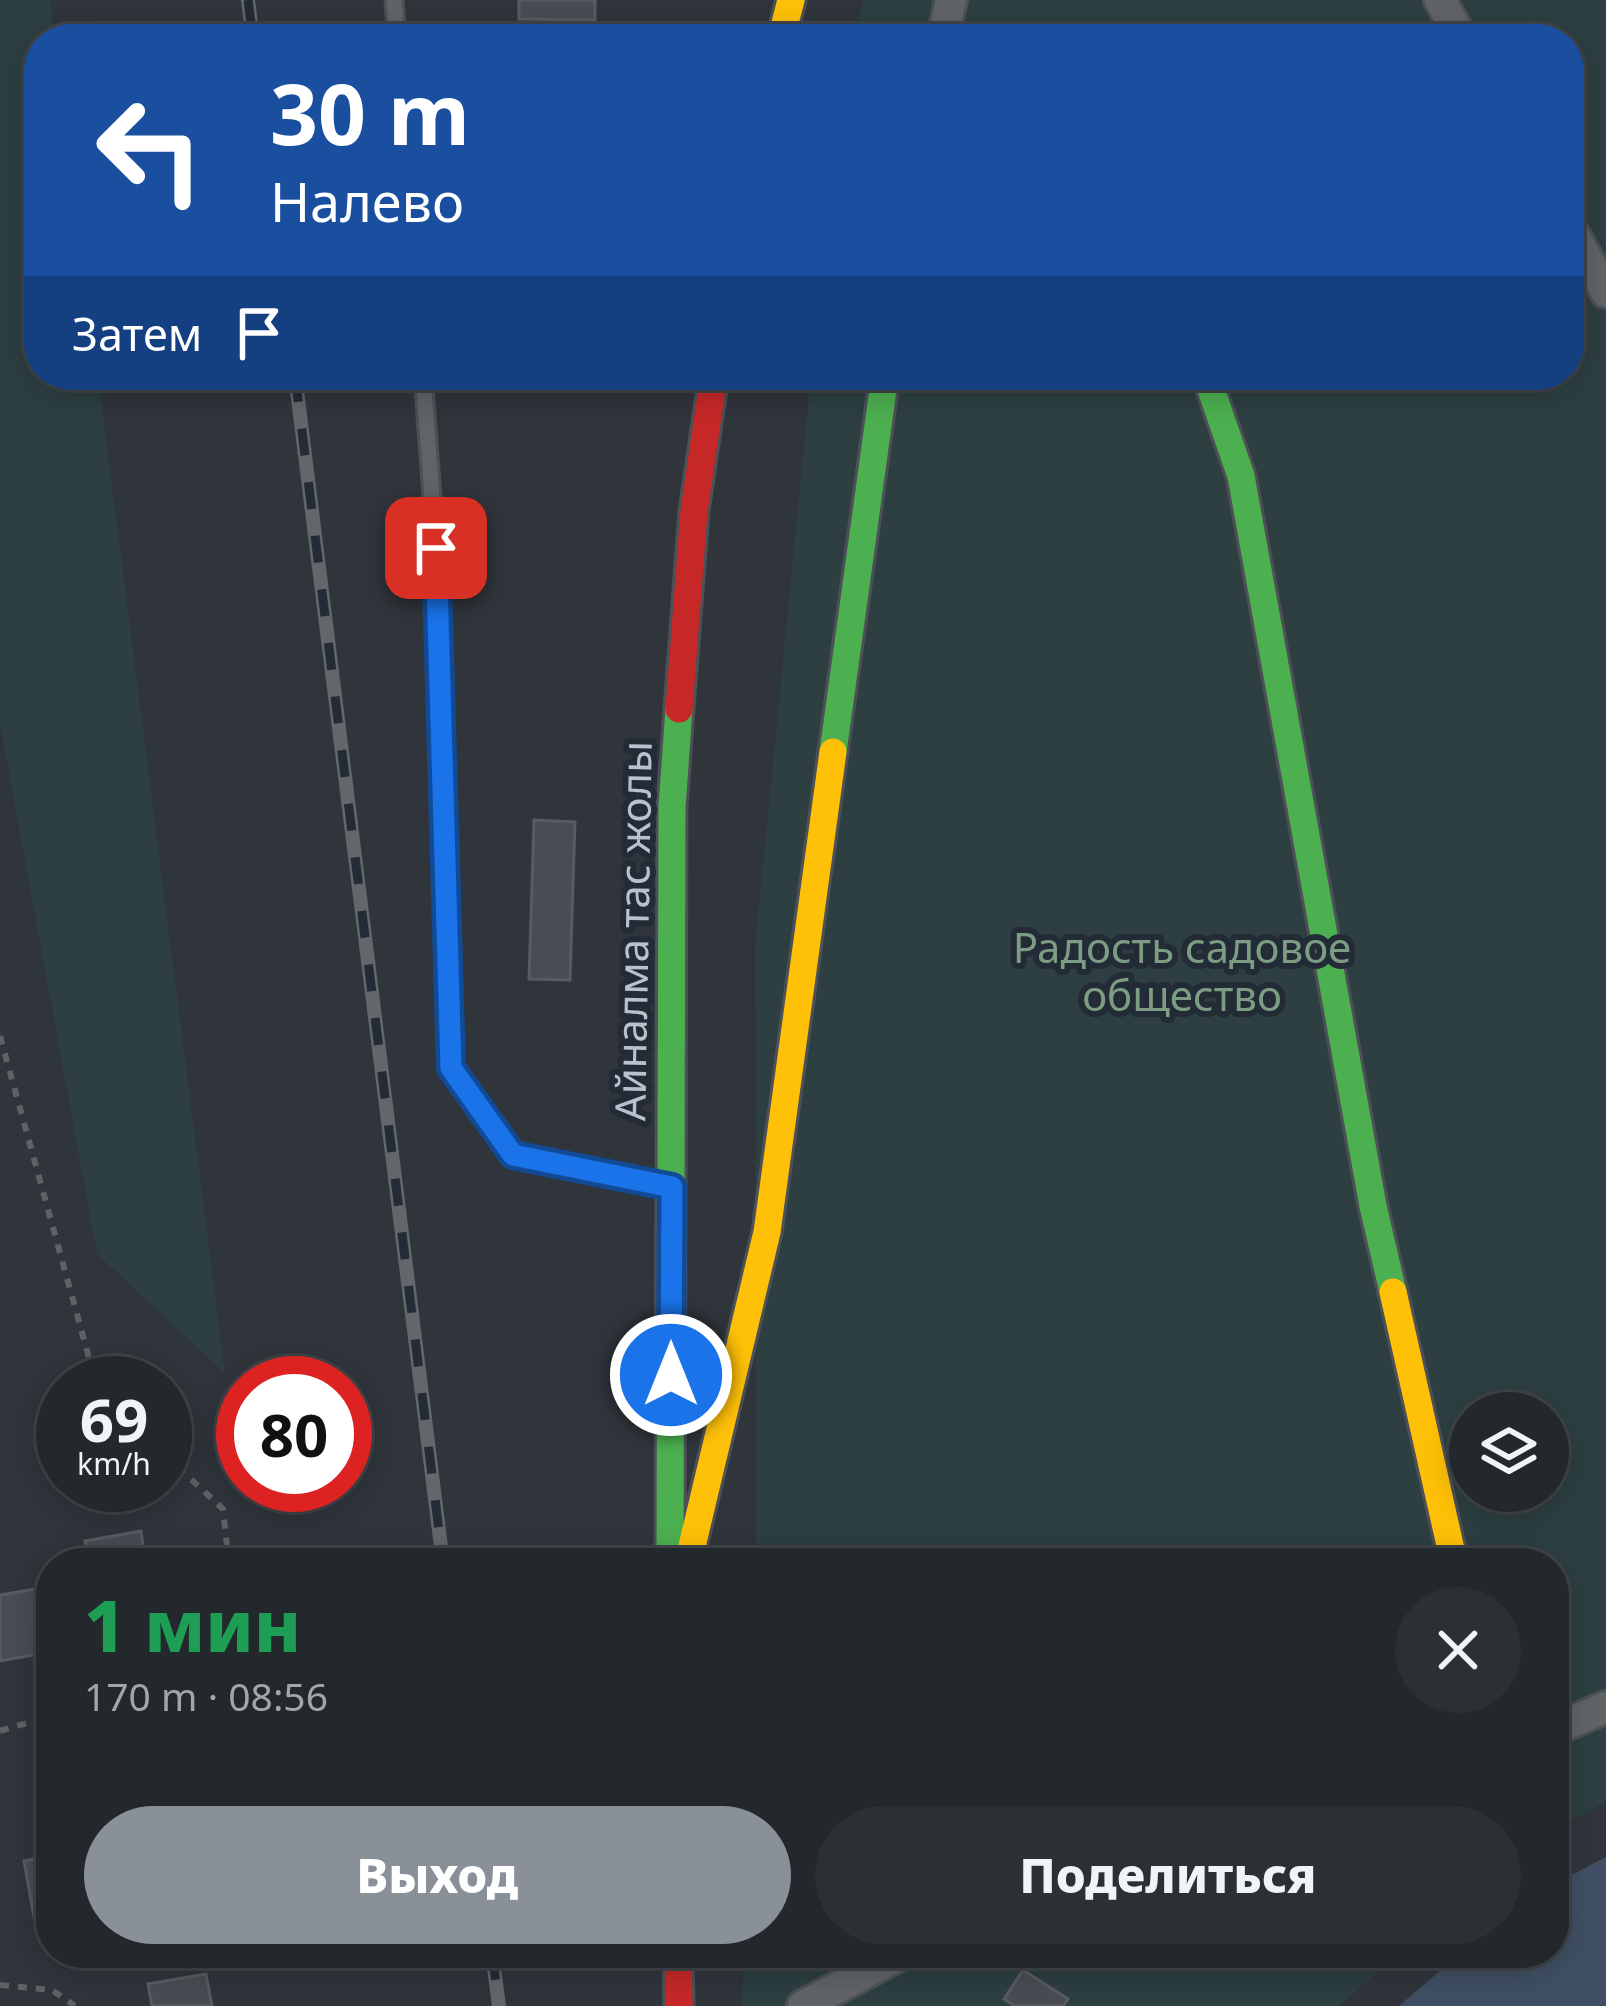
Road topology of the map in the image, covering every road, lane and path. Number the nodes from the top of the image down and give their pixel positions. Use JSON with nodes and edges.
{"nodes":[{"id":1,"x":1584,"y":253,"type":"edge"},
{"id":2,"x":1606,"y":292,"type":"edge"},
{"id":3,"x":423,"y":390,"type":"edge"},
{"id":4,"x":712,"y":390,"type":"edge"},
{"id":5,"x":883,"y":390,"type":"edge"},
{"id":6,"x":1211,"y":390,"type":"edge"},
{"id":7,"x":0,"y":1036,"type":"edge"},
{"id":8,"x":672,"y":1187,"type":"junction"},
{"id":9,"x":89,"y":1356,"type":"edge"},
{"id":10,"x":192,"y":1480,"type":"edge"},
{"id":11,"x":227,"y":1548,"type":"edge"},
{"id":12,"x":670,"y":1548,"type":"edge"},
{"id":13,"x":692,"y":1548,"type":"edge"},
{"id":14,"x":1451,"y":1548,"type":"edge"},
{"id":15,"x":1606,"y":1707,"type":"edge"},
{"id":16,"x":36,"y":1720,"type":"edge"},
{"id":17,"x":1569,"y":1723,"type":"edge"},
{"id":18,"x":0,"y":1731,"type":"edge"},
{"id":19,"x":679,"y":1968,"type":"edge"},
{"id":20,"x":875,"y":1968,"type":"edge"},
{"id":21,"x":0,"y":1985,"type":"edge"},
{"id":22,"x":76,"y":2006,"type":"edge"},
{"id":23,"x":680,"y":2006,"type":"edge"},
{"id":24,"x":803,"y":2006,"type":"edge"}],
"edges":[{"from":1,"to":2,"type":"street"},
{"from":3,"to":8,"type":"lane"},
{"from":4,"to":8,"type":"main road","name":"Айналма тас жолы"},
{"from":5,"to":13,"type":"main road"},
{"from":6,"to":14,"type":"main road"},
{"from":7,"to":9,"type":"path"},
{"from":8,"to":12,"type":"main road","name":"Айналма тас жолы"},
{"from":10,"to":11,"type":"path"},
{"from":15,"to":17,"type":"street"},
{"from":16,"to":18,"type":"path"},
{"from":19,"to":23,"type":"main road"},
{"from":20,"to":24,"type":"street"},
{"from":21,"to":22,"type":"path"}]}
